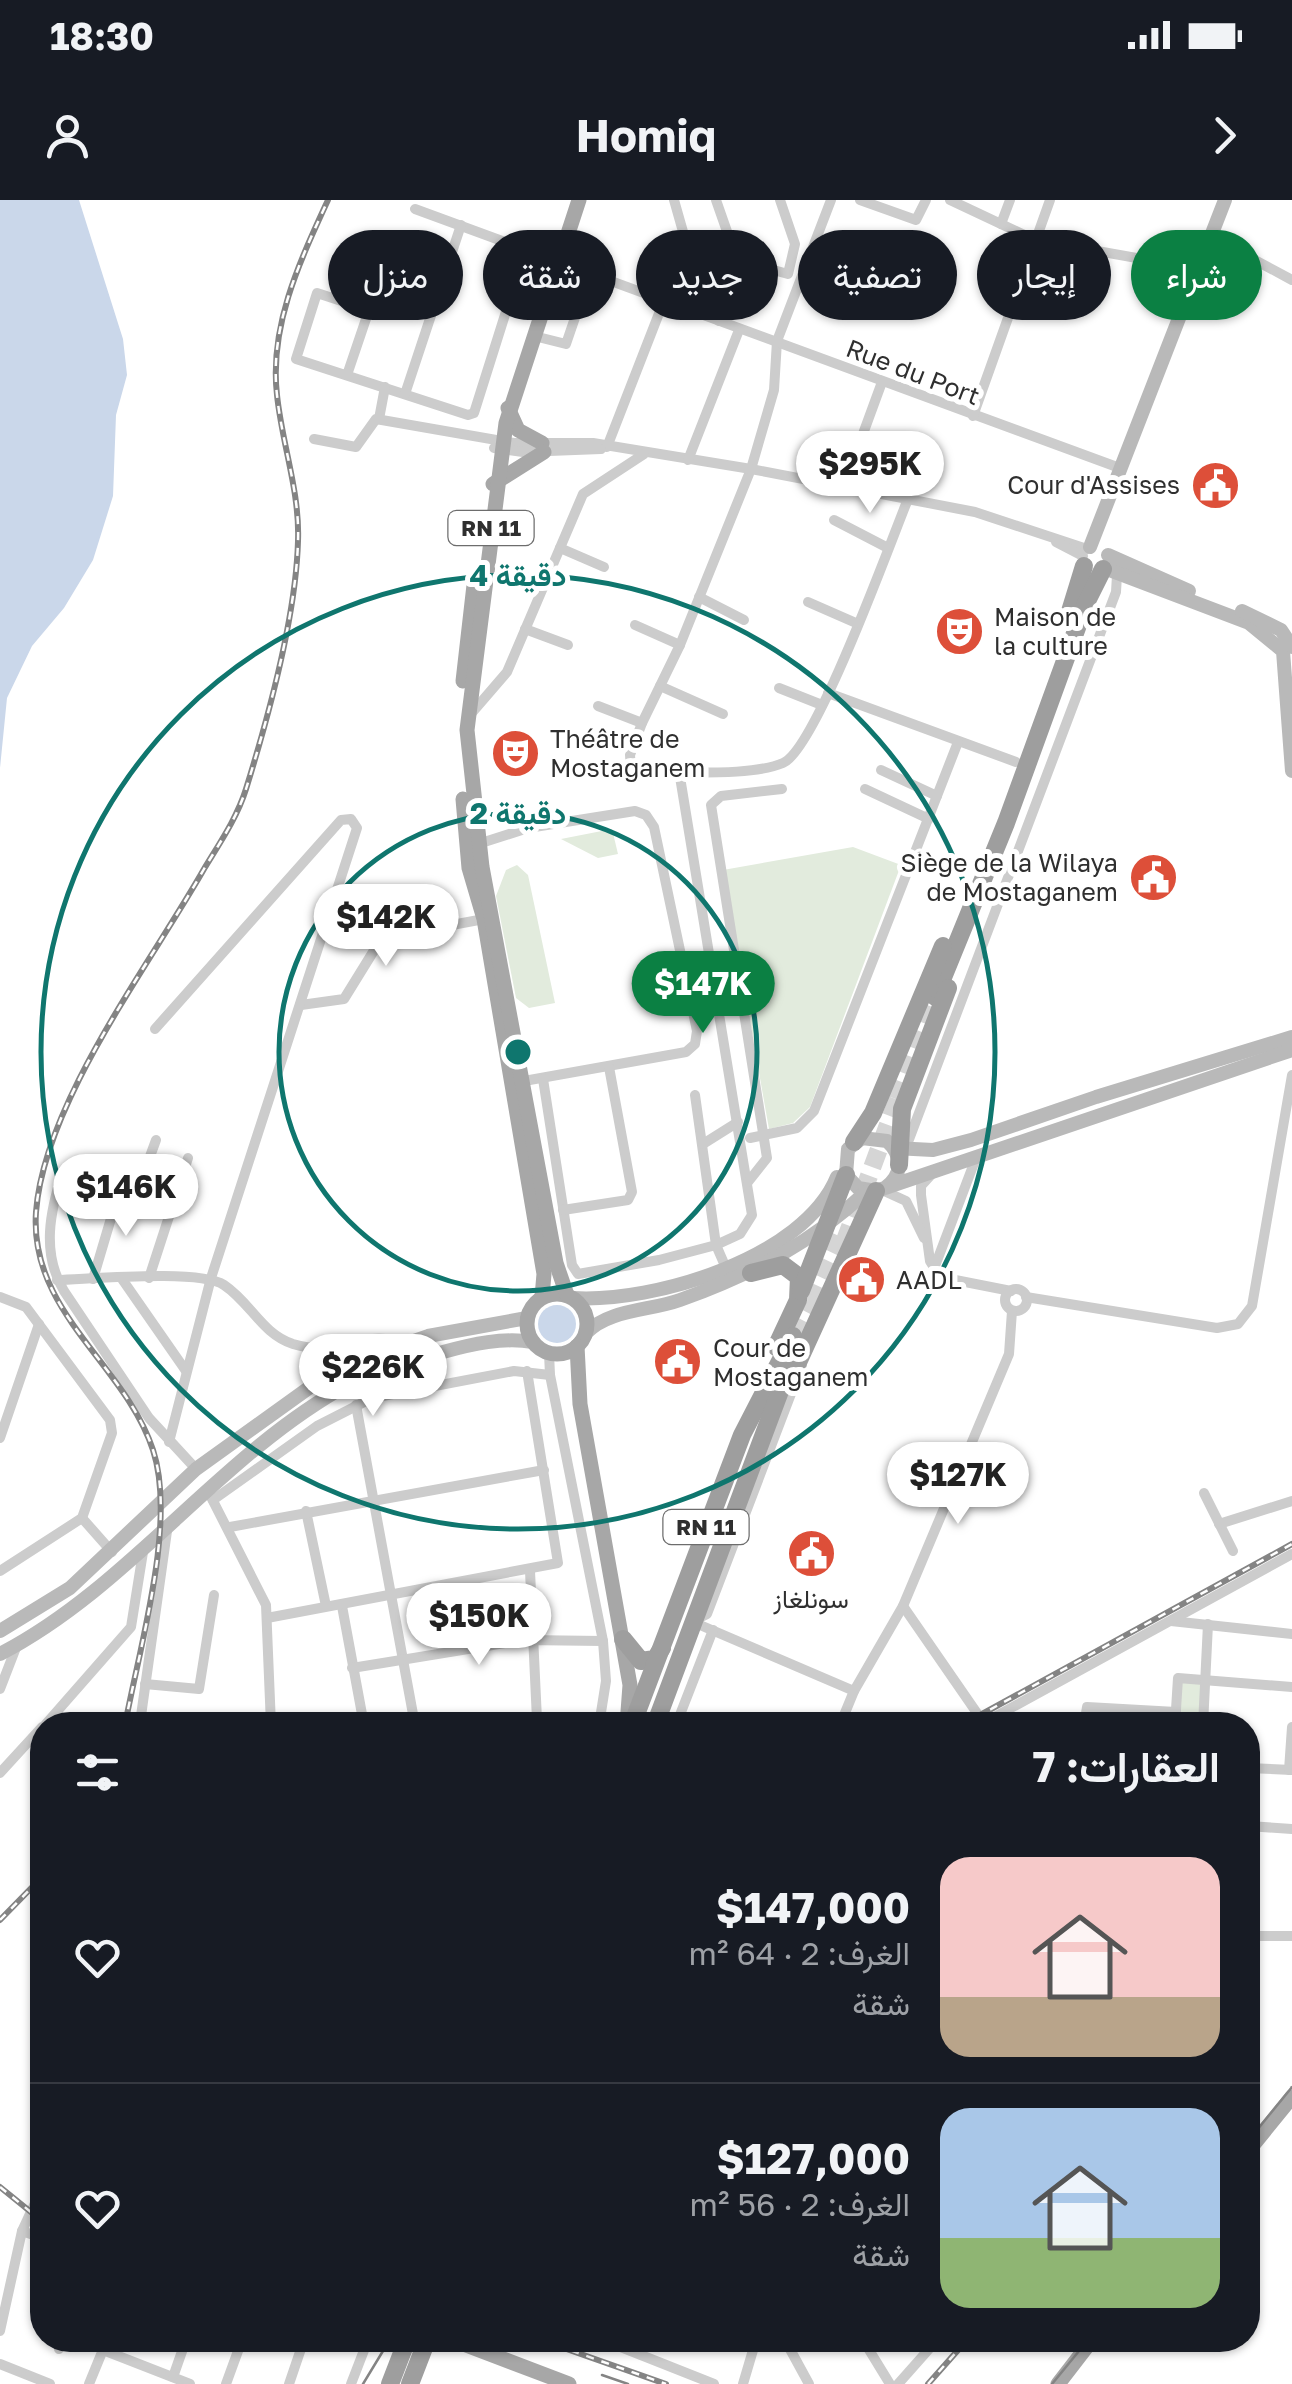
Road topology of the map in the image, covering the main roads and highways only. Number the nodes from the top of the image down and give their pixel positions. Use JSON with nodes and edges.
{"nodes":[{"id":1,"x":568,"y":200,"type":"edge"},
{"id":2,"x":578,"y":200,"type":"edge"},
{"id":3,"x":1225,"y":200,"type":"edge"},
{"id":4,"x":561,"y":230,"type":"edge"},
{"id":5,"x":566,"y":230,"type":"edge"},
{"id":6,"x":535,"y":320,"type":"edge"},
{"id":7,"x":538,"y":320,"type":"edge"},
{"id":8,"x":507,"y":406,"type":"junction"},
{"id":9,"x":493,"y":484,"type":"junction"},
{"id":10,"x":1098,"y":559,"type":"junction"},
{"id":11,"x":1290,"y":654,"type":"edge"},
{"id":12,"x":1292,"y":770,"type":"edge"},
{"id":13,"x":972,"y":891,"type":"junction"},
{"id":14,"x":933,"y":996,"type":"tunnel mouth"},
{"id":15,"x":1289,"y":1041,"type":"edge"},
{"id":16,"x":900,"y":1153,"type":"junction"},
{"id":17,"x":848,"y":1158,"type":"junction"},
{"id":18,"x":877,"y":1190,"type":"junction"},
{"id":19,"x":829,"y":1224,"type":"junction"},
{"id":20,"x":751,"y":1273,"type":"junction"},
{"id":21,"x":800,"y":1292,"type":"junction"},
{"id":22,"x":542,"y":1297,"type":"junction"},
{"id":23,"x":570,"y":1297,"type":"junction"},
{"id":24,"x":527,"y":1318,"type":"junction"},
{"id":25,"x":581,"y":1340,"type":"junction"},
{"id":26,"x":800,"y":1340,"type":"junction"},
{"id":27,"x":533,"y":1342,"type":"junction"},
{"id":28,"x":551,"y":1353,"type":"junction"},
{"id":29,"x":580,"y":1404,"type":"junction"},
{"id":30,"x":742,"y":1435,"type":"junction"},
{"id":31,"x":0,"y":1631,"type":"edge"},
{"id":32,"x":623,"y":1639,"type":"junction"},
{"id":33,"x":662,"y":1648,"type":"junction"},
{"id":34,"x":0,"y":1654,"type":"edge"},
{"id":35,"x":646,"y":1688,"type":"junction"},
{"id":36,"x":629,"y":1712,"type":"edge"},
{"id":37,"x":635,"y":1712,"type":"edge"},
{"id":38,"x":654,"y":1712,"type":"edge"},
{"id":39,"x":659,"y":1712,"type":"edge"},
{"id":40,"x":1292,"y":2097,"type":"edge"},
{"id":41,"x":1260,"y":2136,"type":"edge"},
{"id":42,"x":402,"y":2352,"type":"edge"},
{"id":43,"x":422,"y":2352,"type":"edge"},
{"id":44,"x":484,"y":2352,"type":"edge"},
{"id":45,"x":1083,"y":2352,"type":"edge"},
{"id":46,"x":390,"y":2384,"type":"edge"},
{"id":47,"x":410,"y":2384,"type":"edge"},
{"id":48,"x":568,"y":2384,"type":"edge"},
{"id":49,"x":1058,"y":2384,"type":"edge"}],
"edges":[{"from":1,"to":4,"type":"main road","number":"RN 11"},
{"from":2,"to":5,"type":"main road","number":"RN 11"},
{"from":3,"to":10,"type":"main road"},
{"from":6,"to":8,"type":"main road","number":"RN 11"},
{"from":7,"to":8,"type":"main road","number":"RN 11"},
{"from":8,"to":9,"type":"main road","number":"RN 11"},
{"from":8,"to":9,"type":"main road"},
{"from":9,"to":22,"type":"main road","number":"RN 11"},
{"from":9,"to":23,"type":"main road","number":"RN 11"},
{"from":10,"to":11,"type":"main road"},
{"from":10,"to":11,"type":"main road"},
{"from":10,"to":13,"type":"highway"},
{"from":10,"to":13,"type":"highway"},
{"from":11,"to":12,"type":"main road"},
{"from":13,"to":14,"type":"highway"},
{"from":13,"to":16,"type":"highway"},
{"from":13,"to":17,"type":"highway"},
{"from":15,"to":16,"type":"main road"},
{"from":15,"to":18,"type":"main road"},
{"from":16,"to":17,"type":"main road"},
{"from":16,"to":18,"type":"main road"},
{"from":17,"to":18,"type":"main road"},
{"from":17,"to":19,"type":"highway"},
{"from":17,"to":23,"type":"main road"},
{"from":18,"to":19,"type":"main road"},
{"from":18,"to":26,"type":"highway"},
{"from":19,"to":20,"type":"main road"},
{"from":19,"to":21,"type":"highway"},
{"from":20,"to":21,"type":"highway"},
{"from":20,"to":25,"type":"main road"},
{"from":21,"to":30,"type":"highway"},
{"from":22,"to":23,"type":"main road"},
{"from":22,"to":24,"type":"main road"},
{"from":23,"to":25,"type":"main road"},
{"from":24,"to":27,"type":"main road"},
{"from":24,"to":31,"type":"main road"},
{"from":25,"to":28,"type":"main road"},
{"from":25,"to":29,"type":"main road"},
{"from":26,"to":30,"type":"highway","number":"RN 11"},
{"from":26,"to":39,"type":"highway","number":"RN 11"},
{"from":27,"to":28,"type":"main road"},
{"from":27,"to":34,"type":"main road"},
{"from":28,"to":29,"type":"main road"},
{"from":29,"to":32,"type":"main road"},
{"from":30,"to":33,"type":"highway","number":"RN 11"},
{"from":32,"to":33,"type":"highway"},
{"from":32,"to":35,"type":"main road"},
{"from":32,"to":36,"type":"main road"},
{"from":33,"to":35,"type":"highway","number":"RN 11"},
{"from":35,"to":37,"type":"highway","number":"RN 11"},
{"from":35,"to":38,"type":"main road"},
{"from":40,"to":41,"type":"main road"},
{"from":42,"to":46,"type":"highway"},
{"from":43,"to":47,"type":"highway"},
{"from":44,"to":48,"type":"main road"},
{"from":45,"to":49,"type":"main road"}]}
